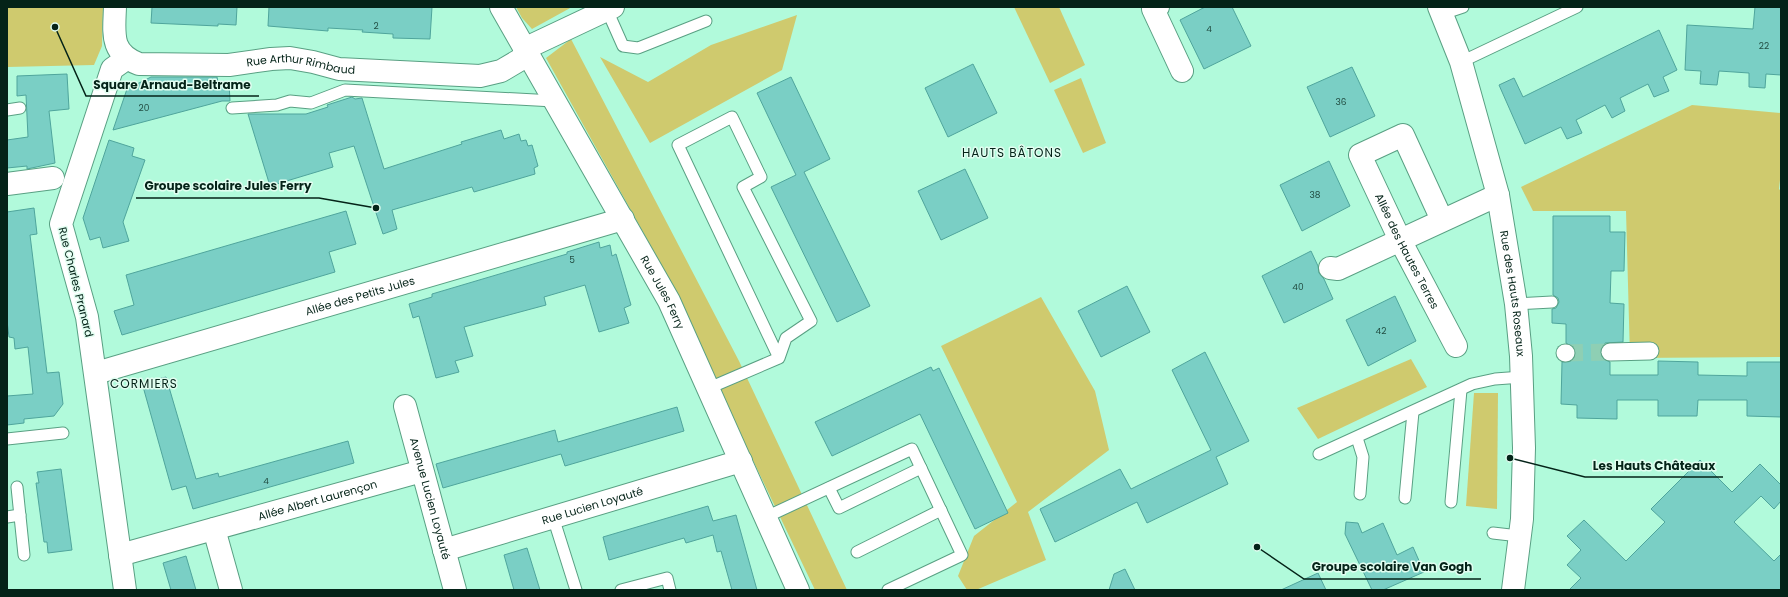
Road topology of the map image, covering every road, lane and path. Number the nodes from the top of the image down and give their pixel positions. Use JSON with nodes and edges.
{"nodes":[{"id":1,"x":115,"y":7,"type":"edge"},
{"id":2,"x":501,"y":7,"type":"edge"},
{"id":3,"x":1158,"y":7,"type":"edge"},
{"id":4,"x":1463,"y":7,"type":"edge"},
{"id":5,"x":1577,"y":7,"type":"edge"},
{"id":6,"x":610,"y":8,"type":"edge"},
{"id":7,"x":1441,"y":11,"type":"edge"},
{"id":8,"x":706,"y":21,"type":"dead end"},
{"id":9,"x":526,"y":52,"type":"junction"},
{"id":10,"x":126,"y":59,"type":"junction"},
{"id":11,"x":1461,"y":62,"type":"junction"},
{"id":12,"x":1182,"y":71,"type":"dead end"},
{"id":13,"x":554,"y":100,"type":"junction"},
{"id":14,"x":20,"y":108,"type":"dead end"},
{"id":15,"x":232,"y":108,"type":"dead end"},
{"id":16,"x":7,"y":110,"type":"edge"},
{"id":17,"x":53,"y":178,"type":"dead end"},
{"id":18,"x":7,"y":184,"type":"edge"},
{"id":19,"x":1498,"y":195,"type":"junction"},
{"id":20,"x":623,"y":219,"type":"junction"},
{"id":21,"x":1442,"y":220,"type":"junction"},
{"id":22,"x":1400,"y":240,"type":"junction"},
{"id":23,"x":1330,"y":268,"type":"dead end"},
{"id":24,"x":1552,"y":302,"type":"dead end"},
{"id":25,"x":1516,"y":304,"type":"junction"},
{"id":26,"x":1456,"y":346,"type":"dead end"},
{"id":27,"x":1650,"y":351,"type":"dead end"},
{"id":28,"x":1610,"y":352,"type":"tunnel mouth"},
{"id":29,"x":778,"y":358,"type":"junction"},
{"id":30,"x":96,"y":373,"type":"junction"},
{"id":31,"x":1522,"y":377,"type":"junction"},
{"id":32,"x":709,"y":388,"type":"junction"},
{"id":33,"x":1461,"y":390,"type":"junction"},
{"id":34,"x":405,"y":406,"type":"dead end"},
{"id":35,"x":1413,"y":412,"type":"junction"},
{"id":36,"x":63,"y":433,"type":"dead end"},
{"id":37,"x":1357,"y":438,"type":"junction"},
{"id":38,"x":7,"y":439,"type":"edge"},
{"id":39,"x":1319,"y":454,"type":"dead end"},
{"id":40,"x":740,"y":461,"type":"junction"},
{"id":41,"x":921,"y":468,"type":"junction"},
{"id":42,"x":422,"y":471,"type":"junction"},
{"id":43,"x":17,"y":487,"type":"dead end"},
{"id":44,"x":829,"y":488,"type":"junction"},
{"id":45,"x":1360,"y":494,"type":"dead end"},
{"id":46,"x":1405,"y":498,"type":"dead end"},
{"id":47,"x":1452,"y":502,"type":"dead end"},
{"id":48,"x":941,"y":510,"type":"junction"},
{"id":49,"x":20,"y":515,"type":"junction"},
{"id":50,"x":7,"y":517,"type":"edge"},
{"id":51,"x":553,"y":517,"type":"junction"},
{"id":52,"x":766,"y":517,"type":"junction"},
{"id":53,"x":214,"y":529,"type":"junction"},
{"id":54,"x":1493,"y":533,"type":"dead end"},
{"id":55,"x":1519,"y":536,"type":"junction"},
{"id":56,"x":444,"y":550,"type":"junction"},
{"id":57,"x":857,"y":552,"type":"dead end"},
{"id":58,"x":24,"y":555,"type":"dead end"},
{"id":59,"x":120,"y":555,"type":"junction"},
{"id":60,"x":125,"y":590,"type":"edge"},
{"id":61,"x":231,"y":590,"type":"edge"},
{"id":62,"x":455,"y":590,"type":"edge"},
{"id":63,"x":576,"y":590,"type":"edge"},
{"id":64,"x":621,"y":590,"type":"edge"},
{"id":65,"x":670,"y":590,"type":"edge"},
{"id":66,"x":798,"y":590,"type":"edge"},
{"id":67,"x":888,"y":590,"type":"edge"},
{"id":68,"x":1513,"y":590,"type":"edge"}],
"edges":[{"from":1,"to":10,"type":"street"},
{"from":2,"to":9,"type":"street","name":"Rue Jules Ferry"},
{"from":3,"to":12,"type":"street"},
{"from":4,"to":7,"type":"lane"},
{"from":5,"to":11,"type":"lane"},
{"from":6,"to":8,"type":"lane"},
{"from":6,"to":9,"type":"street","name":"Rue Arthur Rimbaud"},
{"from":7,"to":11,"type":"street","name":"Rue des Hauts Roseaux"},
{"from":9,"to":10,"type":"street","name":"Rue Arthur Rimbaud"},
{"from":9,"to":13,"type":"street","name":"Rue Jules Ferry"},
{"from":10,"to":30,"type":"street","name":"Rue Charles Pranard"},
{"from":11,"to":19,"type":"street","name":"Rue des Hauts Roseaux"},
{"from":13,"to":15,"type":"lane"},
{"from":13,"to":20,"type":"street","name":"Rue Jules Ferry"},
{"from":14,"to":16,"type":"lane"},
{"from":17,"to":18,"type":"street"},
{"from":19,"to":21,"type":"street"},
{"from":19,"to":25,"type":"street","name":"Rue des Hauts Roseaux"},
{"from":20,"to":30,"type":"street","name":"Allée des Petits Jules"},
{"from":20,"to":32,"type":"street","name":"Rue Jules Ferry"},
{"from":21,"to":22,"type":"street"},
{"from":21,"to":22,"type":"street","name":"Allée des Hautes Terres"},
{"from":22,"to":23,"type":"street"},
{"from":22,"to":26,"type":"street","name":"Allée des Hautes Terres"},
{"from":24,"to":25,"type":"lane"},
{"from":25,"to":31,"type":"street","name":"Rue des Hauts Roseaux"},
{"from":27,"to":28,"type":"street"},
{"from":29,"to":29,"type":"lane"},
{"from":29,"to":32,"type":"lane"},
{"from":30,"to":59,"type":"street","name":"Rue Charles Pranard"},
{"from":31,"to":33,"type":"lane"},
{"from":31,"to":55,"type":"street","name":"Rue des Hauts Roseaux"},
{"from":32,"to":40,"type":"street","name":"Rue Jules Ferry"},
{"from":33,"to":35,"type":"lane"},
{"from":33,"to":47,"type":"lane"},
{"from":34,"to":42,"type":"street","name":"Avenue Lucien Loyauté"},
{"from":35,"to":37,"type":"lane"},
{"from":35,"to":46,"type":"lane"},
{"from":36,"to":38,"type":"lane"},
{"from":37,"to":39,"type":"lane"},
{"from":37,"to":45,"type":"lane"},
{"from":40,"to":51,"type":"street","name":"Rue Lucien Loyauté"},
{"from":40,"to":52,"type":"street","name":"Rue Jules Ferry"},
{"from":41,"to":44,"type":"lane"},
{"from":41,"to":44,"type":"lane"},
{"from":41,"to":48,"type":"lane"},
{"from":42,"to":53,"type":"street","name":"Allée Albert Laurençon"},
{"from":42,"to":56,"type":"street","name":"Avenue Lucien Loyauté"},
{"from":43,"to":49,"type":"lane"},
{"from":44,"to":52,"type":"lane"},
{"from":48,"to":57,"type":"lane"},
{"from":48,"to":67,"type":"lane"},
{"from":49,"to":50,"type":"lane"},
{"from":49,"to":58,"type":"lane"},
{"from":51,"to":56,"type":"street","name":"Rue Lucien Loyauté"},
{"from":51,"to":63,"type":"lane"},
{"from":52,"to":66,"type":"street","name":"Rue Jules Ferry"},
{"from":53,"to":59,"type":"street","name":"Allée Albert Laurençon"},
{"from":53,"to":61,"type":"street"},
{"from":54,"to":55,"type":"lane"},
{"from":55,"to":68,"type":"street","name":"Rue des Hauts Roseaux"},
{"from":56,"to":62,"type":"street","name":"Avenue Lucien Loyauté"},
{"from":59,"to":60,"type":"street","name":"Rue Charles Pranard"},
{"from":64,"to":65,"type":"lane"}]}
